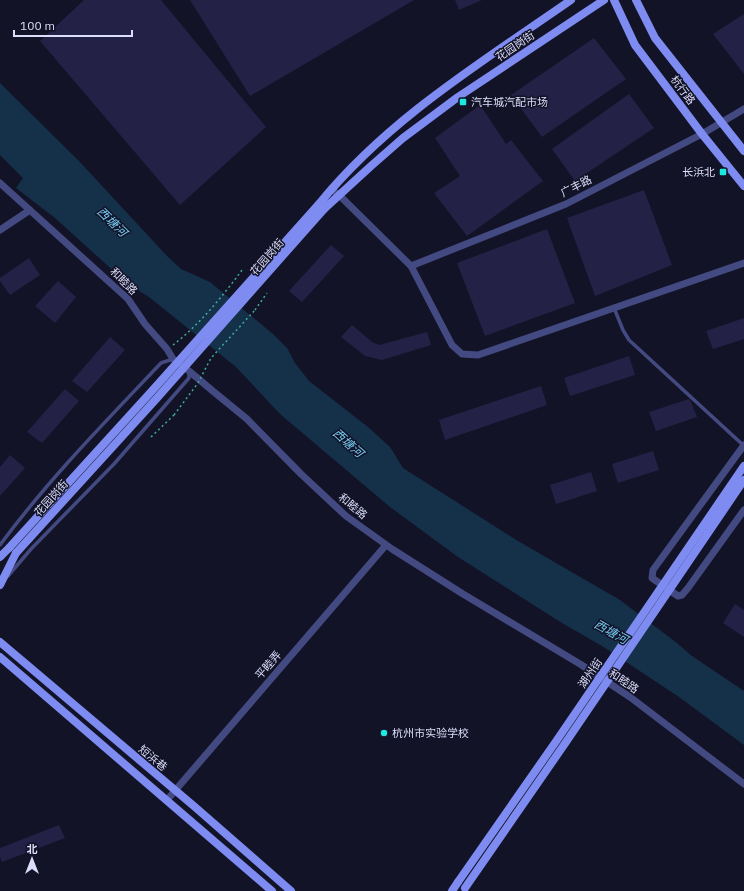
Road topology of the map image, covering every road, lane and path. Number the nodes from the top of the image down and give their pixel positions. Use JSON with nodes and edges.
{"nodes":[{"id":1,"x":571,"y":0,"type":"edge"},
{"id":2,"x":604,"y":0,"type":"edge"},
{"id":3,"x":614,"y":0,"type":"edge"},
{"id":4,"x":636,"y":0,"type":"edge"},
{"id":5,"x":744,"y":109,"type":"edge"},
{"id":6,"x":721,"y":123,"type":"junction"},
{"id":7,"x":702,"y":134,"type":"junction"},
{"id":8,"x":744,"y":151,"type":"edge"},
{"id":9,"x":0,"y":183,"type":"edge"},
{"id":10,"x":744,"y":186,"type":"edge"},
{"id":11,"x":331,"y":189,"type":"junction"},
{"id":12,"x":339,"y":195,"type":"junction"},
{"id":13,"x":321,"y":206,"type":"junction"},
{"id":14,"x":30,"y":210,"type":"junction"},
{"id":15,"x":0,"y":230,"type":"edge"},
{"id":16,"x":744,"y":263,"type":"edge"},
{"id":17,"x":411,"y":266,"type":"junction"},
{"id":18,"x":242,"y":270,"type":"dead end"},
{"id":19,"x":266,"y":293,"type":"dead end"},
{"id":20,"x":614,"y":308,"type":"junction"},
{"id":21,"x":167,"y":349,"type":"junction"},
{"id":22,"x":172,"y":359,"type":"junction"},
{"id":23,"x":189,"y":371,"type":"junction"},
{"id":24,"x":151,"y":437,"type":"dead end"},
{"id":25,"x":744,"y":446,"type":"edge"},
{"id":26,"x":744,"y":466,"type":"edge"},
{"id":27,"x":744,"y":480,"type":"edge"},
{"id":28,"x":744,"y":510,"type":"edge"},
{"id":29,"x":0,"y":545,"type":"edge"},
{"id":30,"x":386,"y":545,"type":"junction"},
{"id":31,"x":13,"y":550,"type":"junction"},
{"id":32,"x":0,"y":557,"type":"edge"},
{"id":33,"x":0,"y":585,"type":"edge"},
{"id":34,"x":0,"y":642,"type":"edge"},
{"id":35,"x":0,"y":657,"type":"edge"},
{"id":36,"x":744,"y":784,"type":"edge"},
{"id":37,"x":175,"y":791,"type":"junction"},
{"id":38,"x":167,"y":800,"type":"junction"},
{"id":39,"x":462,"y":887,"type":"edge"},
{"id":40,"x":272,"y":891,"type":"edge"},
{"id":41,"x":291,"y":891,"type":"edge"},
{"id":42,"x":452,"y":891,"type":"edge"}],
"edges":[{"from":1,"to":11,"type":"street","name":"花园岗街"},
{"from":2,"to":12,"type":"street","name":"花园岗街"},
{"from":3,"to":7,"type":"street","name":"杭行路"},
{"from":4,"to":6,"type":"street","name":"杭行路"},
{"from":5,"to":6,"type":"street","name":"广丰路"},
{"from":6,"to":7,"type":"street","name":"广丰路"},
{"from":6,"to":8,"type":"street","name":"杭行路"},
{"from":7,"to":10,"type":"street","name":"杭行路"},
{"from":7,"to":17,"type":"street","name":"广丰路"},
{"from":9,"to":14,"type":"street","name":"和睦路"},
{"from":11,"to":12,"type":"street"},
{"from":11,"to":13,"type":"street","name":"花园岗街"},
{"from":12,"to":13,"type":"street","name":"花园岗街"},
{"from":12,"to":17,"type":"street"},
{"from":13,"to":31,"type":"street","name":"花园岗街","bridge":true},
{"from":14,"to":15,"type":"street"},
{"from":14,"to":21,"type":"street","name":"和睦路"},
{"from":16,"to":20,"type":"street"},
{"from":17,"to":20,"type":"street"},
{"from":18,"to":21,"type":"path"},
{"from":19,"to":24,"type":"path","bridge":true},
{"from":20,"to":25,"type":"lane"},
{"from":21,"to":22,"type":"street","name":"和睦路"},
{"from":22,"to":23,"type":"street","name":"和睦路"},
{"from":22,"to":29,"type":"lane"},
{"from":23,"to":30,"type":"street","name":"和睦路"},
{"from":23,"to":33,"type":"lane"},
{"from":25,"to":28,"type":"street"},
{"from":26,"to":39,"type":"street","name":"湖州街","bridge":true},
{"from":27,"to":39,"type":"street","name":"湖州街","bridge":true},
{"from":30,"to":36,"type":"street","name":"和睦路"},
{"from":30,"to":37,"type":"street","name":"平睦弄"},
{"from":31,"to":32,"type":"street","name":"花园岗街"},
{"from":31,"to":33,"type":"street","name":"花园岗街"},
{"from":34,"to":37,"type":"street","name":"短浜巷"},
{"from":35,"to":38,"type":"street","name":"短浜巷"},
{"from":37,"to":38,"type":"street","name":"平睦弄"},
{"from":37,"to":41,"type":"street","name":"短浜巷"},
{"from":38,"to":40,"type":"street","name":"短浜巷"},
{"from":39,"to":42,"type":"street","name":"湖州街"}]}
